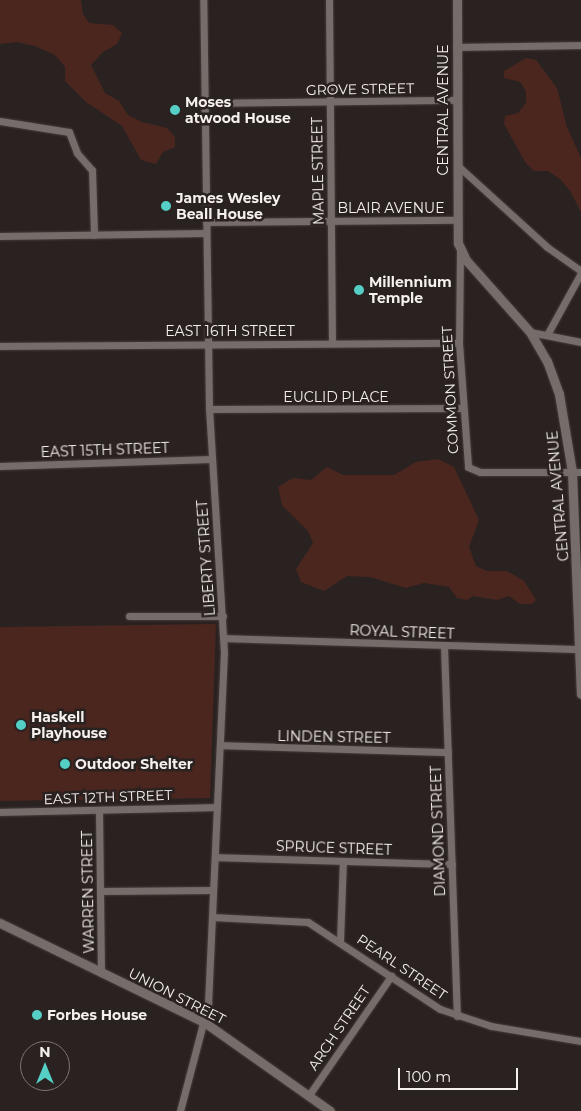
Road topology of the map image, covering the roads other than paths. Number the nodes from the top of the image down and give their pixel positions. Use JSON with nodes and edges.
{"nodes":[{"id":1,"x":204,"y":0,"type":"edge"},
{"id":2,"x":329,"y":0,"type":"edge"},
{"id":3,"x":457,"y":0,"type":"edge"},
{"id":4,"x":581,"y":45,"type":"edge"},
{"id":5,"x":456,"y":47,"type":"junction"},
{"id":6,"x":457,"y":100,"type":"junction"},
{"id":7,"x":330,"y":102,"type":"junction"},
{"id":8,"x":204,"y":103,"type":"junction"},
{"id":9,"x":0,"y":121,"type":"edge"},
{"id":10,"x":457,"y":165,"type":"junction"},
{"id":11,"x":457,"y":220,"type":"junction"},
{"id":12,"x":331,"y":221,"type":"junction"},
{"id":13,"x":206,"y":222,"type":"junction"},
{"id":14,"x":206,"y":233,"type":"junction"},
{"id":15,"x":94,"y":234,"type":"junction"},
{"id":16,"x":0,"y":236,"type":"edge"},
{"id":17,"x":460,"y":251,"type":"junction"},
{"id":18,"x":581,"y":272,"type":"edge"},
{"id":19,"x":530,"y":332,"type":"junction"},
{"id":20,"x":548,"y":333,"type":"junction"},
{"id":21,"x":332,"y":342,"type":"junction"},
{"id":22,"x":581,"y":342,"type":"edge"},
{"id":23,"x":208,"y":343,"type":"junction"},
{"id":24,"x":459,"y":343,"type":"junction"},
{"id":25,"x":0,"y":346,"type":"edge"},
{"id":26,"x":462,"y":408,"type":"junction"},
{"id":27,"x":209,"y":409,"type":"junction"},
{"id":28,"x":211,"y":459,"type":"junction"},
{"id":29,"x":0,"y":466,"type":"edge"},
{"id":30,"x":576,"y":472,"type":"edge"},
{"id":31,"x":129,"y":616,"type":"dead end"},
{"id":32,"x":223,"y":616,"type":"junction"},
{"id":33,"x":224,"y":638,"type":"junction"},
{"id":34,"x":444,"y":646,"type":"junction"},
{"id":35,"x":580,"y":649,"type":"junction"},
{"id":36,"x":581,"y":694,"type":"edge"},
{"id":37,"x":220,"y":745,"type":"junction"},
{"id":38,"x":448,"y":752,"type":"junction"},
{"id":39,"x":218,"y":807,"type":"junction"},
{"id":40,"x":99,"y":810,"type":"junction"},
{"id":41,"x":0,"y":812,"type":"edge"},
{"id":42,"x":215,"y":857,"type":"junction"},
{"id":43,"x":343,"y":861,"type":"junction"},
{"id":44,"x":452,"y":864,"type":"junction"},
{"id":45,"x":213,"y":890,"type":"junction"},
{"id":46,"x":101,"y":891,"type":"junction"},
{"id":47,"x":212,"y":917,"type":"junction"},
{"id":48,"x":0,"y":923,"type":"edge"},
{"id":49,"x":340,"y":941,"type":"junction"},
{"id":50,"x":101,"y":973,"type":"junction"},
{"id":51,"x":391,"y":976,"type":"junction"},
{"id":52,"x":457,"y":1016,"type":"junction"},
{"id":53,"x":204,"y":1022,"type":"junction"},
{"id":54,"x":581,"y":1041,"type":"edge"},
{"id":55,"x":309,"y":1095,"type":"junction"},
{"id":56,"x":180,"y":1111,"type":"edge"},
{"id":57,"x":330,"y":1111,"type":"edge"}],
"edges":[{"from":1,"to":8,"type":"street","name":"LIBERTY STREET"},
{"from":2,"to":7,"type":"street","name":"MAPLE STREET"},
{"from":3,"to":5,"type":"street","name":"CENTRAL AVENUE"},
{"from":4,"to":5,"type":"street"},
{"from":5,"to":6,"type":"street","name":"CENTRAL AVENUE"},
{"from":6,"to":7,"type":"street","name":"GROVE STREET"},
{"from":6,"to":10,"type":"street","name":"CENTRAL AVENUE"},
{"from":7,"to":8,"type":"street","name":"GROVE STREET"},
{"from":7,"to":12,"type":"street","name":"MAPLE STREET"},
{"from":8,"to":13,"type":"street","name":"LIBERTY STREET"},
{"from":9,"to":15,"type":"street"},
{"from":10,"to":11,"type":"street","name":"CENTRAL AVENUE"},
{"from":10,"to":18,"type":"street"},
{"from":11,"to":12,"type":"street","name":"BLAIR AVENUE"},
{"from":11,"to":17,"type":"street","name":"CENTRAL AVENUE"},
{"from":12,"to":13,"type":"street","name":"BLAIR AVENUE"},
{"from":12,"to":21,"type":"street","name":"MAPLE STREET"},
{"from":13,"to":14,"type":"street","name":"LIBERTY STREET"},
{"from":14,"to":15,"type":"street"},
{"from":14,"to":23,"type":"street","name":"LIBERTY STREET"},
{"from":15,"to":16,"type":"street"},
{"from":17,"to":19,"type":"street","name":"CENTRAL AVENUE"},
{"from":17,"to":24,"type":"street","name":"COMMON STREET"},
{"from":18,"to":20,"type":"street"},
{"from":19,"to":20,"type":"street"},
{"from":19,"to":30,"type":"street","name":"CENTRAL AVENUE"},
{"from":20,"to":22,"type":"street"},
{"from":21,"to":23,"type":"street","name":"EAST 16TH STREET"},
{"from":21,"to":24,"type":"street","name":"EAST 16TH STREET"},
{"from":23,"to":25,"type":"street","name":"EAST 16TH STREET"},
{"from":23,"to":27,"type":"street","name":"LIBERTY STREET"},
{"from":24,"to":26,"type":"street","name":"COMMON STREET"},
{"from":26,"to":27,"type":"street","name":"EUCLID PLACE"},
{"from":26,"to":30,"type":"street","name":"COMMON STREET"},
{"from":27,"to":28,"type":"street","name":"LIBERTY STREET"},
{"from":28,"to":29,"type":"street","name":"EAST 15TH STREET"},
{"from":28,"to":32,"type":"street","name":"LIBERTY STREET"},
{"from":30,"to":35,"type":"street","name":"CENTRAL AVENUE"},
{"from":31,"to":32,"type":"street"},
{"from":32,"to":33,"type":"street","name":"LIBERTY STREET"},
{"from":33,"to":34,"type":"street","name":"ROYAL STREET"},
{"from":33,"to":37,"type":"street","name":"LIBERTY STREET"},
{"from":34,"to":35,"type":"street","name":"ROYAL STREET"},
{"from":34,"to":38,"type":"street","name":"DIAMOND STREET"},
{"from":35,"to":36,"type":"street","name":"CENTRAL AVENUE"},
{"from":37,"to":38,"type":"street","name":"LINDEN STREET"},
{"from":37,"to":39,"type":"street","name":"LIBERTY STREET"},
{"from":38,"to":44,"type":"street","name":"DIAMOND STREET"},
{"from":39,"to":40,"type":"street","name":"EAST 12TH STREET"},
{"from":39,"to":42,"type":"street","name":"LIBERTY STREET"},
{"from":40,"to":41,"type":"street","name":"EAST 12TH STREET"},
{"from":40,"to":46,"type":"street","name":"WARREN STREET"},
{"from":42,"to":43,"type":"street","name":"SPRUCE STREET"},
{"from":42,"to":45,"type":"street","name":"LIBERTY STREET"},
{"from":43,"to":44,"type":"street","name":"SPRUCE STREET"},
{"from":43,"to":49,"type":"street"},
{"from":44,"to":52,"type":"street","name":"DIAMOND STREET"},
{"from":45,"to":46,"type":"street"},
{"from":45,"to":47,"type":"street","name":"LIBERTY STREET"},
{"from":46,"to":50,"type":"street","name":"WARREN STREET"},
{"from":47,"to":49,"type":"street","name":"PEARL STREET"},
{"from":47,"to":53,"type":"street","name":"LIBERTY STREET"},
{"from":48,"to":50,"type":"street","name":"UNION STREET"},
{"from":49,"to":51,"type":"street","name":"PEARL STREET"},
{"from":50,"to":53,"type":"street","name":"UNION STREET"},
{"from":51,"to":52,"type":"street","name":"PEARL STREET"},
{"from":51,"to":55,"type":"street","name":"ARCH STREET"},
{"from":52,"to":54,"type":"street","name":"PEARL STREET"},
{"from":53,"to":55,"type":"street","name":"UNION STREET"},
{"from":53,"to":56,"type":"street","name":"LIBERTY STREET"},
{"from":55,"to":57,"type":"street","name":"UNION STREET"}]}
